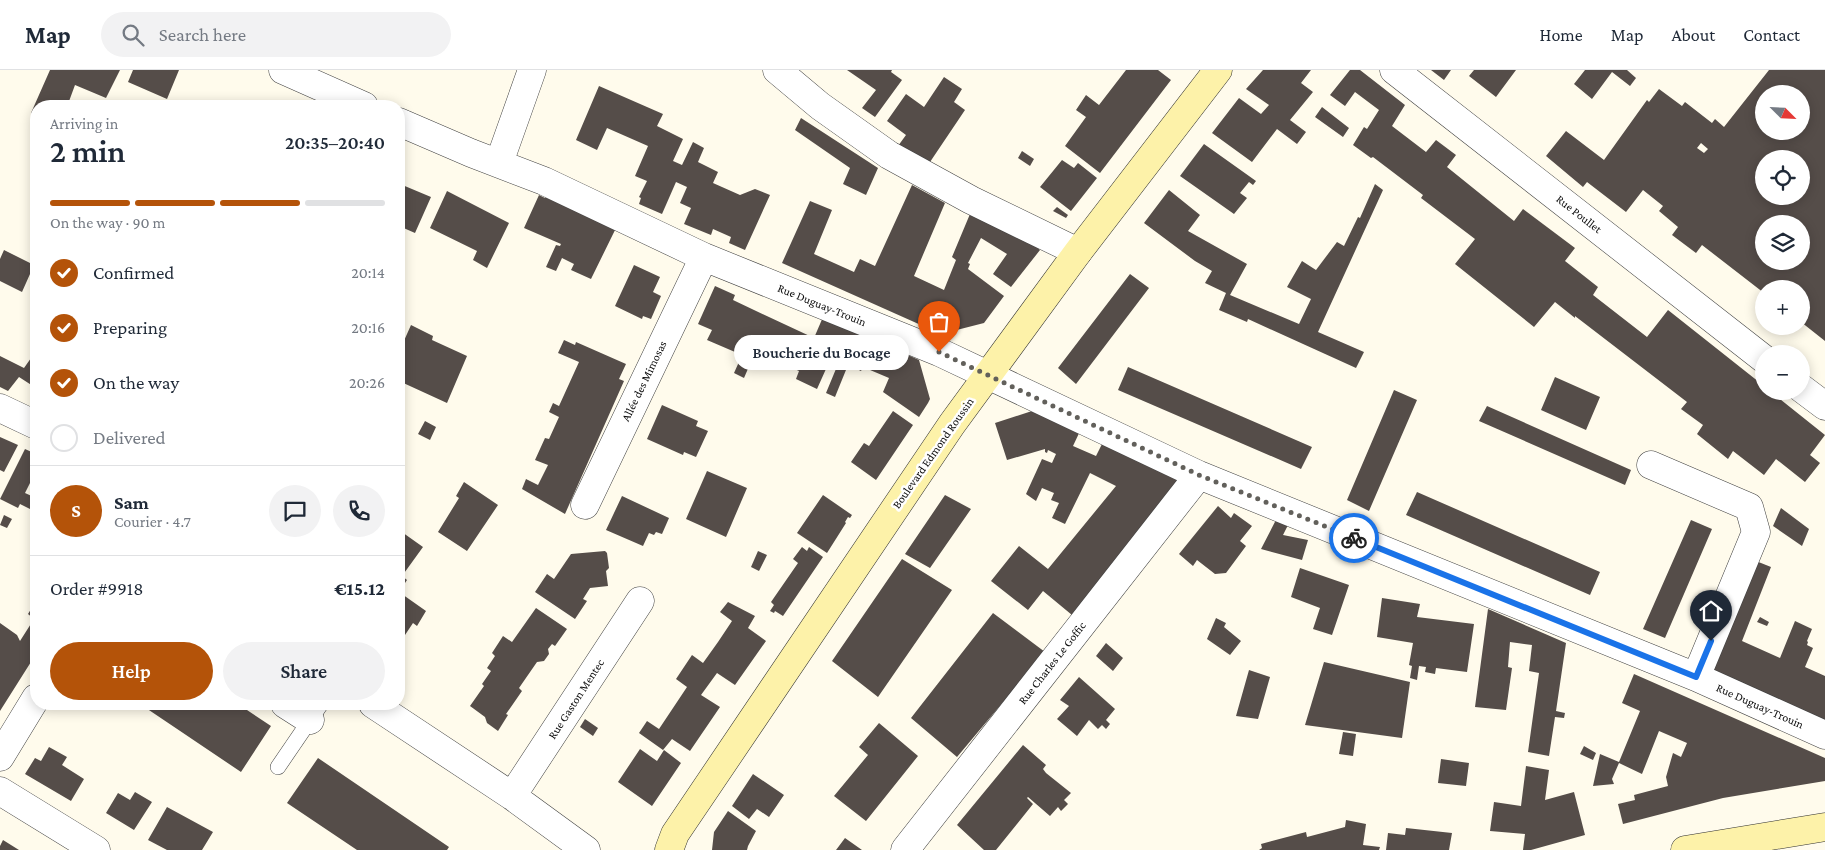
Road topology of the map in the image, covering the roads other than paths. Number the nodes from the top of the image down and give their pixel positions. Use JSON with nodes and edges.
{"nodes":[{"id":1,"x":283,"y":70,"type":"edge"},
{"id":2,"x":532,"y":70,"type":"edge"},
{"id":3,"x":777,"y":70,"type":"edge"},
{"id":4,"x":1218,"y":70,"type":"edge"},
{"id":5,"x":1394,"y":70,"type":"edge"},
{"id":6,"x":350,"y":100,"type":"edge"},
{"id":7,"x":405,"y":124,"type":"edge"},
{"id":8,"x":499,"y":163,"type":"junction"},
{"id":9,"x":1078,"y":252,"type":"junction"},
{"id":10,"x":704,"y":257,"type":"junction"},
{"id":11,"x":1755,"y":351,"type":"edge"},
{"id":12,"x":988,"y":375,"type":"junction"},
{"id":13,"x":1810,"y":395,"type":"edge"},
{"id":14,"x":1825,"y":406,"type":"edge"},
{"id":15,"x":0,"y":408,"type":"edge"},
{"id":16,"x":30,"y":422,"type":"edge"},
{"id":17,"x":1651,"y":465,"type":"dead end"},
{"id":18,"x":1199,"y":475,"type":"junction"},
{"id":19,"x":585,"y":505,"type":"dead end"},
{"id":20,"x":640,"y":601,"type":"dead end"},
{"id":21,"x":1696,"y":677,"type":"junction"},
{"id":22,"x":30,"y":708,"type":"edge"},
{"id":23,"x":382,"y":710,"type":"edge"},
{"id":24,"x":316,"y":712,"type":"edge"},
{"id":25,"x":1825,"y":735,"type":"edge"},
{"id":26,"x":0,"y":757,"type":"edge"},
{"id":27,"x":278,"y":767,"type":"dead end"},
{"id":28,"x":0,"y":790,"type":"edge"},
{"id":29,"x":512,"y":796,"type":"junction"},
{"id":30,"x":1825,"y":828,"type":"edge"},
{"id":31,"x":96,"y":850,"type":"edge"},
{"id":32,"x":586,"y":850,"type":"edge"},
{"id":33,"x":669,"y":850,"type":"edge"},
{"id":34,"x":905,"y":850,"type":"edge"},
{"id":35,"x":1685,"y":850,"type":"edge"}],
"edges":[{"from":1,"to":6,"type":"street"},
{"from":2,"to":8,"type":"street"},
{"from":3,"to":9,"type":"street"},
{"from":4,"to":9,"type":"street","name":"Boulevard Edmond Roussin"},
{"from":5,"to":11,"type":"street","name":"Rue Poullet"},
{"from":7,"to":8,"type":"street","name":"Rue Duguay-Trouin"},
{"from":8,"to":10,"type":"street","name":"Rue Duguay-Trouin"},
{"from":9,"to":12,"type":"street","name":"Boulevard Edmond Roussin"},
{"from":10,"to":12,"type":"street","name":"Rue Duguay-Trouin"},
{"from":10,"to":19,"type":"street","name":"Allée des Mimosas"},
{"from":12,"to":18,"type":"street","name":"Rue Duguay-Trouin"},
{"from":12,"to":33,"type":"street","name":"Boulevard Edmond Roussin"},
{"from":13,"to":14,"type":"street"},
{"from":15,"to":16,"type":"street"},
{"from":17,"to":21,"type":"street"},
{"from":18,"to":21,"type":"street","name":"Rue Duguay-Trouin"},
{"from":18,"to":34,"type":"street","name":"Rue Charles Le Goffic"},
{"from":20,"to":29,"type":"street","name":"Rue Gaston Mentec"},
{"from":21,"to":25,"type":"street","name":"Rue Duguay-Trouin"},
{"from":22,"to":26,"type":"street"},
{"from":23,"to":29,"type":"street"},
{"from":24,"to":27,"type":"lane"},
{"from":28,"to":31,"type":"street"},
{"from":29,"to":32,"type":"street"},
{"from":30,"to":35,"type":"street"}]}
